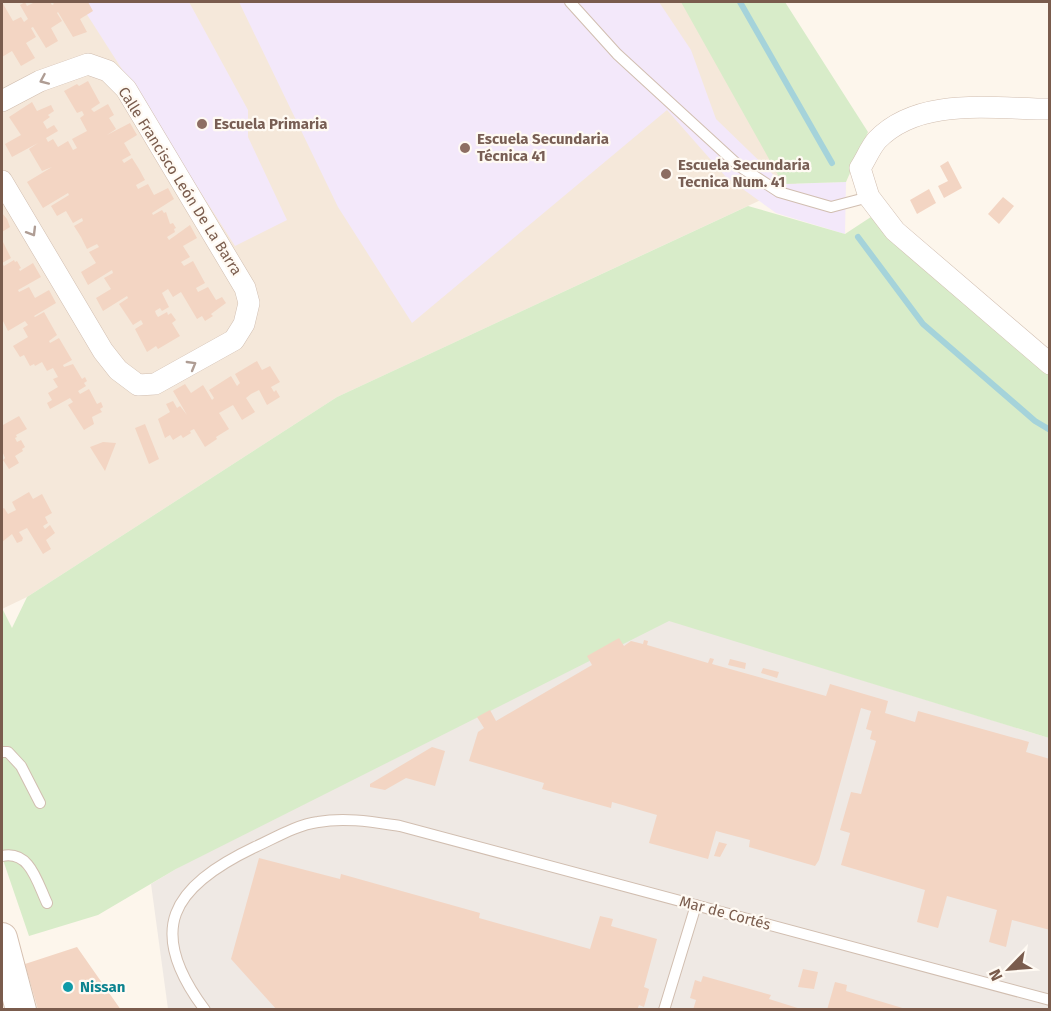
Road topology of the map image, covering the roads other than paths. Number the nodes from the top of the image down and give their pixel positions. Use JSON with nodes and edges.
{"nodes":[{"id":1,"x":570,"y":2,"type":"edge"},
{"id":2,"x":2,"y":101,"type":"edge"},
{"id":3,"x":1050,"y":109,"type":"edge"},
{"id":4,"x":2,"y":182,"type":"edge"},
{"id":5,"x":869,"y":197,"type":"junction"},
{"id":6,"x":1050,"y":364,"type":"edge"},
{"id":7,"x":2,"y":752,"type":"edge"},
{"id":8,"x":40,"y":803,"type":"dead end"},
{"id":9,"x":2,"y":856,"type":"edge"},
{"id":10,"x":47,"y":903,"type":"dead end"},
{"id":11,"x":696,"y":905,"type":"junction"},
{"id":12,"x":5,"y":947,"type":"edge"},
{"id":13,"x":2,"y":990,"type":"edge"},
{"id":14,"x":1050,"y":1000,"type":"edge"},
{"id":15,"x":21,"y":1010,"type":"edge"},
{"id":16,"x":205,"y":1010,"type":"edge"},
{"id":17,"x":664,"y":1010,"type":"edge"}],
"edges":[{"from":1,"to":5,"type":"lane"},
{"from":4,"to":2,"type":"street","name":"Calle Francisco León De La Barra","one_way":true},
{"from":3,"to":5,"type":"street"},
{"from":5,"to":6,"type":"street"},
{"from":7,"to":8,"type":"lane"},
{"from":9,"to":10,"type":"lane"},
{"from":11,"to":14,"type":"lane","name":"Mar de Cortés"},
{"from":11,"to":16,"type":"lane","name":"Mar de Cortés"},
{"from":11,"to":17,"type":"lane"},
{"from":12,"to":13,"type":"street"},
{"from":12,"to":15,"type":"street"}]}
